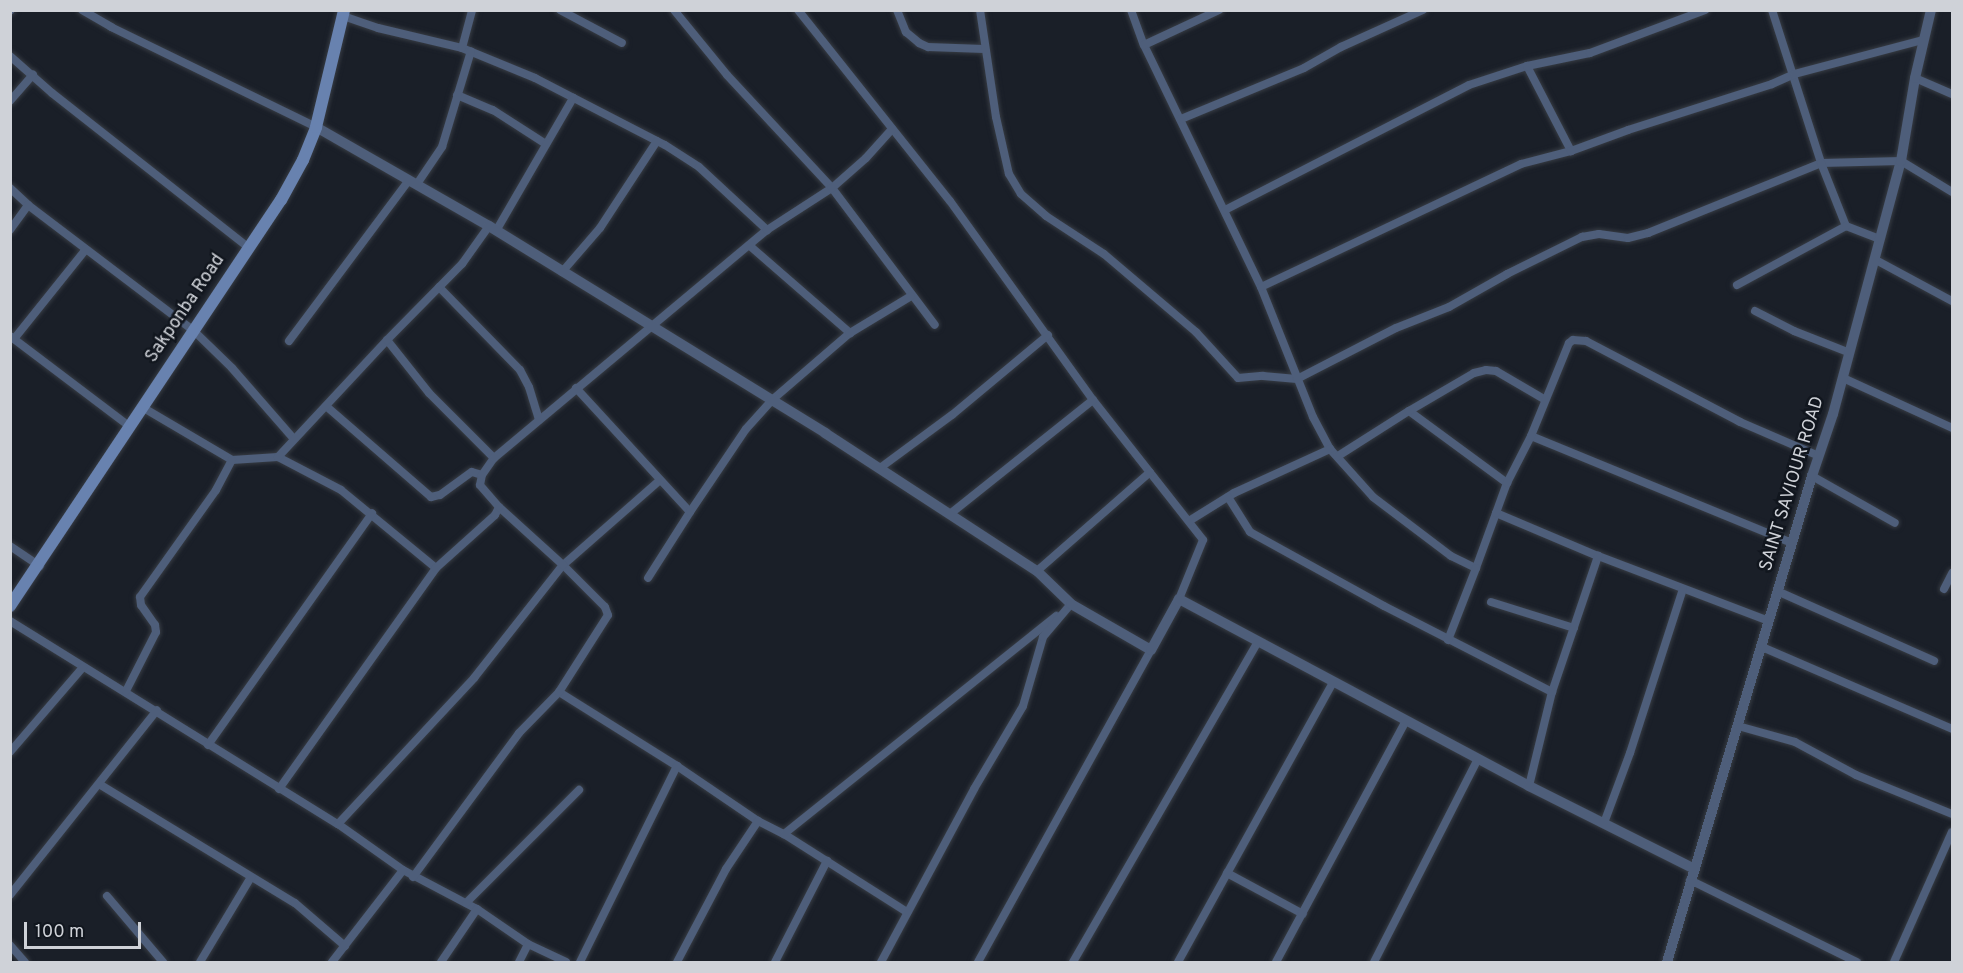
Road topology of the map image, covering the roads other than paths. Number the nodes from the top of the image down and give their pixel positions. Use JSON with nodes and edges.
{"nodes":[{"id":1,"x":82,"y":10,"type":"edge"},
{"id":2,"x":472,"y":10,"type":"edge"},
{"id":3,"x":560,"y":10,"type":"edge"},
{"id":4,"x":674,"y":10,"type":"edge"},
{"id":5,"x":798,"y":10,"type":"edge"},
{"id":6,"x":897,"y":10,"type":"edge"},
{"id":7,"x":980,"y":10,"type":"edge"},
{"id":8,"x":1131,"y":10,"type":"edge"},
{"id":9,"x":1219,"y":10,"type":"edge"},
{"id":10,"x":1423,"y":10,"type":"edge"},
{"id":11,"x":1705,"y":10,"type":"edge"},
{"id":12,"x":1772,"y":10,"type":"edge"},
{"id":13,"x":1931,"y":10,"type":"edge"},
{"id":14,"x":343,"y":13,"type":"edge"},
{"id":15,"x":1923,"y":40,"type":"junction"},
{"id":16,"x":622,"y":43,"type":"dead end"},
{"id":17,"x":1144,"y":45,"type":"junction"},
{"id":18,"x":984,"y":49,"type":"junction"},
{"id":19,"x":466,"y":50,"type":"junction"},
{"id":20,"x":10,"y":56,"type":"edge"},
{"id":21,"x":1527,"y":66,"type":"junction"},
{"id":22,"x":1794,"y":74,"type":"junction"},
{"id":23,"x":33,"y":75,"type":"junction"},
{"id":24,"x":1915,"y":78,"type":"junction"},
{"id":25,"x":1953,"y":94,"type":"edge"},
{"id":26,"x":457,"y":95,"type":"junction"},
{"id":27,"x":573,"y":98,"type":"junction"},
{"id":28,"x":10,"y":101,"type":"edge"},
{"id":29,"x":1181,"y":119,"type":"junction"},
{"id":30,"x":316,"y":126,"type":"junction"},
{"id":31,"x":892,"y":129,"type":"junction"},
{"id":32,"x":657,"y":141,"type":"junction"},
{"id":33,"x":546,"y":144,"type":"junction"},
{"id":34,"x":1571,"y":151,"type":"junction"},
{"id":35,"x":1901,"y":161,"type":"junction"},
{"id":36,"x":1821,"y":163,"type":"junction"},
{"id":37,"x":413,"y":182,"type":"junction"},
{"id":38,"x":10,"y":188,"type":"edge"},
{"id":39,"x":832,"y":188,"type":"junction"},
{"id":40,"x":1953,"y":192,"type":"edge"},
{"id":41,"x":28,"y":205,"type":"junction"},
{"id":42,"x":1226,"y":210,"type":"junction"},
{"id":43,"x":1846,"y":226,"type":"junction"},
{"id":44,"x":493,"y":229,"type":"junction"},
{"id":45,"x":10,"y":230,"type":"edge"},
{"id":46,"x":767,"y":230,"type":"junction"},
{"id":47,"x":1880,"y":239,"type":"junction"},
{"id":48,"x":750,"y":246,"type":"junction"},
{"id":49,"x":249,"y":248,"type":"junction"},
{"id":50,"x":86,"y":249,"type":"junction"},
{"id":51,"x":1874,"y":259,"type":"junction"},
{"id":52,"x":562,"y":272,"type":"junction"},
{"id":53,"x":1737,"y":285,"type":"dead end"},
{"id":54,"x":439,"y":287,"type":"junction"},
{"id":55,"x":1261,"y":287,"type":"junction"},
{"id":56,"x":911,"y":296,"type":"junction"},
{"id":57,"x":1953,"y":301,"type":"edge"},
{"id":58,"x":1755,"y":311,"type":"dead end"},
{"id":59,"x":935,"y":325,"type":"dead end"},
{"id":60,"x":651,"y":326,"type":"junction"},
{"id":61,"x":194,"y":331,"type":"junction"},
{"id":62,"x":850,"y":333,"type":"junction"},
{"id":63,"x":1048,"y":335,"type":"junction"},
{"id":64,"x":12,"y":338,"type":"edge"},
{"id":65,"x":387,"y":340,"type":"junction"},
{"id":66,"x":289,"y":341,"type":"dead end"},
{"id":67,"x":1850,"y":352,"type":"junction"},
{"id":68,"x":1843,"y":378,"type":"junction"},
{"id":69,"x":1297,"y":379,"type":"junction"},
{"id":70,"x":576,"y":388,"type":"junction"},
{"id":71,"x":1544,"y":399,"type":"junction"},
{"id":72,"x":772,"y":400,"type":"junction"},
{"id":73,"x":1093,"y":400,"type":"junction"},
{"id":74,"x":326,"y":406,"type":"junction"},
{"id":75,"x":142,"y":407,"type":"junction"},
{"id":76,"x":1410,"y":411,"type":"junction"},
{"id":77,"x":539,"y":420,"type":"junction"},
{"id":78,"x":129,"y":426,"type":"junction"},
{"id":79,"x":1953,"y":428,"type":"edge"},
{"id":80,"x":1531,"y":436,"type":"junction"},
{"id":81,"x":294,"y":439,"type":"junction"},
{"id":82,"x":1330,"y":448,"type":"junction"},
{"id":83,"x":1338,"y":456,"type":"junction"},
{"id":84,"x":1819,"y":456,"type":"junction"},
{"id":85,"x":278,"y":457,"type":"junction"},
{"id":86,"x":494,"y":458,"type":"junction"},
{"id":87,"x":232,"y":460,"type":"junction"},
{"id":88,"x":880,"y":468,"type":"junction"},
{"id":89,"x":1149,"y":472,"type":"junction"},
{"id":90,"x":482,"y":475,"type":"junction"},
{"id":91,"x":1812,"y":476,"type":"junction"},
{"id":92,"x":658,"y":481,"type":"junction"},
{"id":93,"x":1507,"y":483,"type":"junction"},
{"id":94,"x":1228,"y":497,"type":"junction"},
{"id":95,"x":499,"y":507,"type":"junction"},
{"id":96,"x":690,"y":512,"type":"junction"},
{"id":97,"x":372,"y":513,"type":"junction"},
{"id":98,"x":1496,"y":513,"type":"junction"},
{"id":99,"x":950,"y":514,"type":"junction"},
{"id":100,"x":1189,"y":521,"type":"junction"},
{"id":101,"x":1895,"y":523,"type":"dead end"},
{"id":102,"x":1792,"y":543,"type":"junction"},
{"id":103,"x":10,"y":546,"type":"edge"},
{"id":104,"x":1598,"y":556,"type":"junction"},
{"id":105,"x":563,"y":565,"type":"junction"},
{"id":106,"x":40,"y":566,"type":"junction"},
{"id":107,"x":436,"y":568,"type":"junction"},
{"id":108,"x":1476,"y":568,"type":"junction"},
{"id":109,"x":1037,"y":571,"type":"junction"},
{"id":110,"x":1953,"y":573,"type":"edge"},
{"id":111,"x":648,"y":578,"type":"dead end"},
{"id":112,"x":1683,"y":589,"type":"junction"},
{"id":113,"x":1944,"y":589,"type":"dead end"},
{"id":114,"x":1777,"y":591,"type":"junction"},
{"id":115,"x":1179,"y":599,"type":"junction"},
{"id":116,"x":1491,"y":602,"type":"dead end"},
{"id":117,"x":1071,"y":604,"type":"junction"},
{"id":118,"x":10,"y":606,"type":"edge"},
{"id":119,"x":10,"y":621,"type":"edge"},
{"id":120,"x":1768,"y":621,"type":"junction"},
{"id":121,"x":1574,"y":628,"type":"junction"},
{"id":122,"x":1448,"y":640,"type":"junction"},
{"id":123,"x":1258,"y":641,"type":"junction"},
{"id":124,"x":1762,"y":647,"type":"junction"},
{"id":125,"x":1151,"y":650,"type":"junction"},
{"id":126,"x":1934,"y":661,"type":"dead end"},
{"id":127,"x":83,"y":667,"type":"junction"},
{"id":128,"x":1333,"y":682,"type":"junction"},
{"id":129,"x":126,"y":691,"type":"junction"},
{"id":130,"x":559,"y":692,"type":"junction"},
{"id":131,"x":1552,"y":692,"type":"junction"},
{"id":132,"x":157,"y":710,"type":"junction"},
{"id":133,"x":1406,"y":721,"type":"junction"},
{"id":134,"x":1738,"y":726,"type":"junction"},
{"id":135,"x":1953,"y":729,"type":"edge"},
{"id":136,"x":208,"y":745,"type":"junction"},
{"id":137,"x":10,"y":752,"type":"edge"},
{"id":138,"x":1478,"y":759,"type":"junction"},
{"id":139,"x":677,"y":766,"type":"junction"},
{"id":140,"x":99,"y":784,"type":"junction"},
{"id":141,"x":1529,"y":786,"type":"junction"},
{"id":142,"x":279,"y":789,"type":"junction"},
{"id":143,"x":579,"y":790,"type":"dead end"},
{"id":144,"x":1953,"y":814,"type":"edge"},
{"id":145,"x":758,"y":821,"type":"junction"},
{"id":146,"x":338,"y":824,"type":"junction"},
{"id":147,"x":1604,"y":824,"type":"junction"},
{"id":148,"x":784,"y":834,"type":"junction"},
{"id":149,"x":1952,"y":834,"type":"edge"},
{"id":150,"x":826,"y":861,"type":"junction"},
{"id":151,"x":1693,"y":868,"type":"junction"},
{"id":152,"x":403,"y":870,"type":"junction"},
{"id":153,"x":1227,"y":873,"type":"junction"},
{"id":154,"x":251,"y":877,"type":"junction"},
{"id":155,"x":413,"y":877,"type":"junction"},
{"id":156,"x":1690,"y":880,"type":"junction"},
{"id":157,"x":10,"y":894,"type":"edge"},
{"id":158,"x":107,"y":897,"type":"dead end"},
{"id":159,"x":466,"y":903,"type":"junction"},
{"id":160,"x":477,"y":909,"type":"junction"},
{"id":161,"x":907,"y":912,"type":"junction"},
{"id":162,"x":1303,"y":914,"type":"junction"},
{"id":163,"x":528,"y":944,"type":"junction"},
{"id":164,"x":10,"y":945,"type":"edge"},
{"id":165,"x":345,"y":946,"type":"junction"},
{"id":166,"x":25,"y":963,"type":"edge"},
{"id":167,"x":163,"y":963,"type":"edge"},
{"id":168,"x":200,"y":963,"type":"edge"},
{"id":169,"x":332,"y":963,"type":"edge"},
{"id":170,"x":441,"y":963,"type":"edge"},
{"id":171,"x":519,"y":963,"type":"edge"},
{"id":172,"x":566,"y":963,"type":"edge"},
{"id":173,"x":580,"y":963,"type":"edge"},
{"id":174,"x":677,"y":963,"type":"edge"},
{"id":175,"x":775,"y":963,"type":"edge"},
{"id":176,"x":881,"y":963,"type":"edge"},
{"id":177,"x":978,"y":963,"type":"edge"},
{"id":178,"x":1073,"y":963,"type":"edge"},
{"id":179,"x":1178,"y":963,"type":"edge"},
{"id":180,"x":1276,"y":963,"type":"edge"},
{"id":181,"x":1374,"y":963,"type":"edge"},
{"id":182,"x":1667,"y":963,"type":"edge"},
{"id":183,"x":1857,"y":963,"type":"edge"},
{"id":184,"x":1894,"y":963,"type":"edge"}],
"edges":[{"from":1,"to":30,"type":"street"},
{"from":2,"to":19,"type":"street"},
{"from":3,"to":16,"type":"street"},
{"from":4,"to":39,"type":"street"},
{"from":5,"to":31,"type":"street"},
{"from":6,"to":18,"type":"street"},
{"from":7,"to":18,"type":"street"},
{"from":8,"to":17,"type":"street"},
{"from":9,"to":17,"type":"street"},
{"from":10,"to":29,"type":"street"},
{"from":11,"to":21,"type":"street"},
{"from":12,"to":22,"type":"street"},
{"from":13,"to":15,"type":"street","name":"SAINT SAVIOUR ROAD"},
{"from":14,"to":19,"type":"street"},
{"from":14,"to":30,"type":"main road","name":"Sakponba Road"},
{"from":15,"to":22,"type":"street"},
{"from":15,"to":24,"type":"street","name":"SAINT SAVIOUR ROAD"},
{"from":17,"to":29,"type":"street"},
{"from":18,"to":69,"type":"street"},
{"from":19,"to":26,"type":"street"},
{"from":19,"to":27,"type":"street"},
{"from":20,"to":23,"type":"street"},
{"from":21,"to":34,"type":"street"},
{"from":21,"to":42,"type":"street"},
{"from":22,"to":34,"type":"street"},
{"from":22,"to":36,"type":"street"},
{"from":23,"to":28,"type":"street"},
{"from":23,"to":49,"type":"street"},
{"from":24,"to":25,"type":"street"},
{"from":24,"to":35,"type":"street","name":"SAINT SAVIOUR ROAD"},
{"from":26,"to":33,"type":"street"},
{"from":26,"to":37,"type":"street"},
{"from":27,"to":32,"type":"street"},
{"from":27,"to":33,"type":"street"},
{"from":29,"to":42,"type":"street"},
{"from":30,"to":37,"type":"street"},
{"from":30,"to":49,"type":"main road","name":"Sakponba Road"},
{"from":31,"to":39,"type":"street"},
{"from":31,"to":63,"type":"street"},
{"from":32,"to":46,"type":"street"},
{"from":32,"to":52,"type":"street"},
{"from":33,"to":44,"type":"street"},
{"from":34,"to":55,"type":"street"},
{"from":35,"to":36,"type":"street"},
{"from":35,"to":40,"type":"street"},
{"from":35,"to":47,"type":"street","name":"SAINT SAVIOUR ROAD"},
{"from":36,"to":43,"type":"street"},
{"from":36,"to":69,"type":"street"},
{"from":37,"to":44,"type":"street"},
{"from":37,"to":66,"type":"street"},
{"from":38,"to":41,"type":"street"},
{"from":39,"to":46,"type":"street"},
{"from":39,"to":56,"type":"street"},
{"from":41,"to":45,"type":"street"},
{"from":41,"to":50,"type":"street"},
{"from":42,"to":55,"type":"street"},
{"from":43,"to":47,"type":"street"},
{"from":43,"to":53,"type":"street"},
{"from":44,"to":52,"type":"street"},
{"from":44,"to":54,"type":"street"},
{"from":46,"to":48,"type":"street"},
{"from":47,"to":51,"type":"street","name":"SAINT SAVIOUR ROAD"},
{"from":48,"to":60,"type":"street"},
{"from":48,"to":62,"type":"street"},
{"from":49,"to":61,"type":"main road","name":"Sakponba Road"},
{"from":50,"to":61,"type":"street"},
{"from":50,"to":64,"type":"street"},
{"from":51,"to":57,"type":"street"},
{"from":51,"to":67,"type":"street","name":"SAINT SAVIOUR ROAD"},
{"from":52,"to":60,"type":"street"},
{"from":54,"to":65,"type":"street"},
{"from":54,"to":77,"type":"street"},
{"from":55,"to":69,"type":"street"},
{"from":56,"to":59,"type":"street"},
{"from":56,"to":62,"type":"street"},
{"from":58,"to":67,"type":"street"},
{"from":60,"to":70,"type":"street"},
{"from":60,"to":72,"type":"street"},
{"from":61,"to":75,"type":"main road","name":"Sakponba Road"},
{"from":61,"to":81,"type":"street"},
{"from":62,"to":72,"type":"street"},
{"from":63,"to":73,"type":"street"},
{"from":63,"to":88,"type":"street"},
{"from":64,"to":78,"type":"street"},
{"from":65,"to":74,"type":"street"},
{"from":65,"to":86,"type":"street"},
{"from":67,"to":68,"type":"street","name":"SAINT SAVIOUR ROAD"},
{"from":68,"to":79,"type":"street"},
{"from":68,"to":84,"type":"street","name":"SAINT SAVIOUR ROAD"},
{"from":69,"to":82,"type":"street"},
{"from":70,"to":77,"type":"street"},
{"from":70,"to":92,"type":"street"},
{"from":71,"to":76,"type":"street"},
{"from":71,"to":80,"type":"street"},
{"from":71,"to":84,"type":"street"},
{"from":72,"to":88,"type":"street"},
{"from":72,"to":96,"type":"street"},
{"from":73,"to":89,"type":"street"},
{"from":73,"to":99,"type":"street"},
{"from":74,"to":81,"type":"street"},
{"from":74,"to":90,"type":"street"},
{"from":75,"to":78,"type":"main road","name":"Sakponba Road"},
{"from":75,"to":87,"type":"street"},
{"from":76,"to":83,"type":"street"},
{"from":76,"to":93,"type":"street"},
{"from":77,"to":86,"type":"street"},
{"from":78,"to":106,"type":"main road","name":"Sakponba Road"},
{"from":80,"to":93,"type":"street"},
{"from":80,"to":102,"type":"street"},
{"from":81,"to":85,"type":"street"},
{"from":82,"to":83,"type":"street"},
{"from":82,"to":94,"type":"street"},
{"from":83,"to":108,"type":"street"},
{"from":84,"to":91,"type":"street","name":"SAINT SAVIOUR ROAD"},
{"from":85,"to":87,"type":"street"},
{"from":85,"to":97,"type":"street"},
{"from":86,"to":90,"type":"street"},
{"from":87,"to":129,"type":"street"},
{"from":88,"to":99,"type":"street"},
{"from":89,"to":100,"type":"street"},
{"from":89,"to":109,"type":"street"},
{"from":90,"to":95,"type":"street"},
{"from":91,"to":101,"type":"street"},
{"from":91,"to":102,"type":"street","name":"SAINT SAVIOUR ROAD"},
{"from":92,"to":96,"type":"street"},
{"from":92,"to":105,"type":"street"},
{"from":93,"to":98,"type":"street"},
{"from":94,"to":100,"type":"street"},
{"from":94,"to":122,"type":"street"},
{"from":95,"to":105,"type":"street"},
{"from":95,"to":107,"type":"street"},
{"from":96,"to":111,"type":"street"},
{"from":97,"to":107,"type":"street"},
{"from":97,"to":136,"type":"street"},
{"from":98,"to":104,"type":"street"},
{"from":98,"to":108,"type":"street"},
{"from":99,"to":109,"type":"street"},
{"from":100,"to":115,"type":"street"},
{"from":102,"to":114,"type":"street","name":"SAINT SAVIOUR ROAD"},
{"from":103,"to":106,"type":"street"},
{"from":104,"to":112,"type":"street"},
{"from":104,"to":121,"type":"street"},
{"from":105,"to":130,"type":"street"},
{"from":105,"to":146,"type":"street"},
{"from":106,"to":118,"type":"main road","name":"Sakponba Road"},
{"from":107,"to":142,"type":"street"},
{"from":108,"to":122,"type":"street"},
{"from":109,"to":117,"type":"street"},
{"from":110,"to":113,"type":"street"},
{"from":112,"to":120,"type":"street"},
{"from":112,"to":147,"type":"street"},
{"from":114,"to":120,"type":"street","name":"SAINT SAVIOUR ROAD"},
{"from":114,"to":126,"type":"street"},
{"from":115,"to":123,"type":"street"},
{"from":115,"to":125,"type":"street"},
{"from":116,"to":121,"type":"street"},
{"from":117,"to":125,"type":"street"},
{"from":117,"to":148,"type":"street"},
{"from":117,"to":161,"type":"street"},
{"from":119,"to":127,"type":"street"},
{"from":120,"to":124,"type":"street","name":"SAINT SAVIOUR ROAD"},
{"from":121,"to":131,"type":"street"},
{"from":122,"to":131,"type":"street"},
{"from":123,"to":128,"type":"street"},
{"from":123,"to":178,"type":"street"},
{"from":124,"to":134,"type":"street","name":"SAINT SAVIOUR ROAD"},
{"from":124,"to":135,"type":"street"},
{"from":125,"to":177,"type":"street"},
{"from":127,"to":129,"type":"street"},
{"from":127,"to":137,"type":"street"},
{"from":128,"to":133,"type":"street"},
{"from":128,"to":153,"type":"street"},
{"from":129,"to":132,"type":"street"},
{"from":130,"to":139,"type":"street"},
{"from":130,"to":155,"type":"street"},
{"from":131,"to":141,"type":"street"},
{"from":132,"to":136,"type":"street"},
{"from":132,"to":140,"type":"street"},
{"from":133,"to":138,"type":"street"},
{"from":133,"to":162,"type":"street"},
{"from":134,"to":144,"type":"street"},
{"from":134,"to":151,"type":"street","name":"SAINT SAVIOUR ROAD"},
{"from":136,"to":142,"type":"street"},
{"from":138,"to":141,"type":"street"},
{"from":138,"to":181,"type":"street"},
{"from":139,"to":145,"type":"street"},
{"from":139,"to":173,"type":"street"},
{"from":140,"to":154,"type":"street"},
{"from":140,"to":157,"type":"street"},
{"from":141,"to":147,"type":"street"},
{"from":142,"to":146,"type":"street"},
{"from":143,"to":159,"type":"street"},
{"from":145,"to":148,"type":"street"},
{"from":145,"to":174,"type":"street"},
{"from":146,"to":152,"type":"street"},
{"from":147,"to":151,"type":"street"},
{"from":148,"to":150,"type":"street"},
{"from":149,"to":184,"type":"street"},
{"from":150,"to":161,"type":"street"},
{"from":150,"to":175,"type":"street"},
{"from":151,"to":156,"type":"street","name":"SAINT SAVIOUR ROAD"},
{"from":152,"to":155,"type":"street"},
{"from":152,"to":165,"type":"street"},
{"from":153,"to":162,"type":"street"},
{"from":153,"to":179,"type":"street"},
{"from":154,"to":165,"type":"street"},
{"from":154,"to":168,"type":"street"},
{"from":155,"to":159,"type":"street"},
{"from":156,"to":182,"type":"street","name":"SAINT SAVIOUR ROAD"},
{"from":156,"to":183,"type":"street"},
{"from":158,"to":167,"type":"street"},
{"from":159,"to":160,"type":"street"},
{"from":160,"to":163,"type":"street"},
{"from":160,"to":170,"type":"street"},
{"from":161,"to":176,"type":"street"},
{"from":162,"to":180,"type":"street"},
{"from":163,"to":171,"type":"street"},
{"from":163,"to":172,"type":"street"},
{"from":164,"to":166,"type":"street"},
{"from":165,"to":169,"type":"street"}]}
